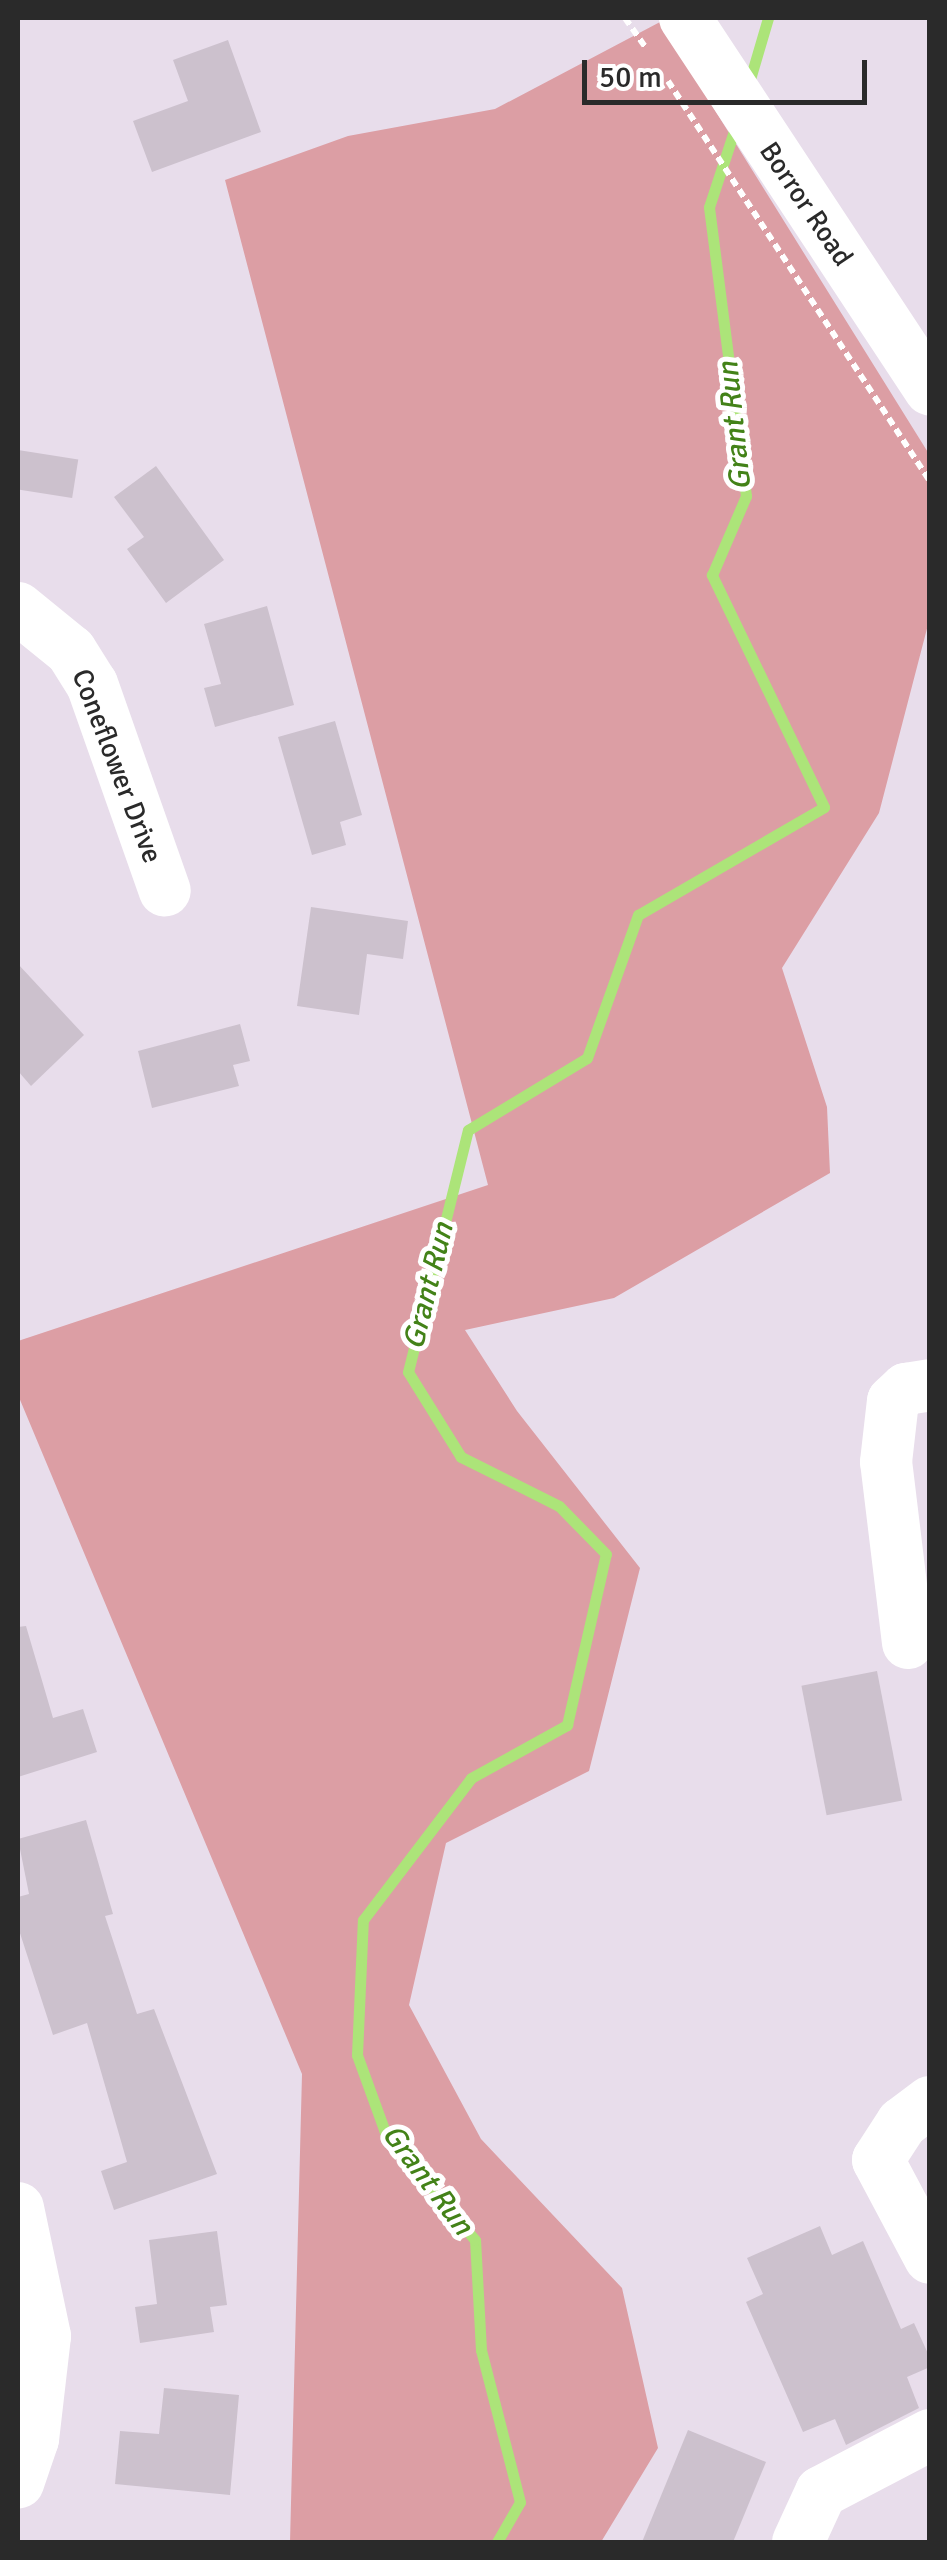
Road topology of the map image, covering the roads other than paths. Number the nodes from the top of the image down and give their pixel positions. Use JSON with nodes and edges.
{"nodes":[{"id":1,"x":667,"y":36,"type":"edge"},
{"id":2,"x":930,"y":389,"type":"edge"},
{"id":3,"x":18,"y":608,"type":"edge"},
{"id":4,"x":165,"y":891,"type":"dead end"},
{"id":5,"x":930,"y":1385,"type":"edge"},
{"id":6,"x":908,"y":1642,"type":"dead end"},
{"id":7,"x":930,"y":2102,"type":"edge"},
{"id":8,"x":18,"y":2208,"type":"edge"},
{"id":9,"x":930,"y":2258,"type":"edge"},
{"id":10,"x":930,"y":2435,"type":"edge"},
{"id":11,"x":18,"y":2483,"type":"edge"},
{"id":12,"x":798,"y":2542,"type":"edge"}],
"edges":[{"from":1,"to":2,"type":"street","name":"Borror Road"},
{"from":3,"to":4,"type":"street","name":"Coneflower Drive"},
{"from":5,"to":6,"type":"street"},
{"from":7,"to":9,"type":"street"},
{"from":8,"to":11,"type":"street"},
{"from":10,"to":12,"type":"street"}]}
